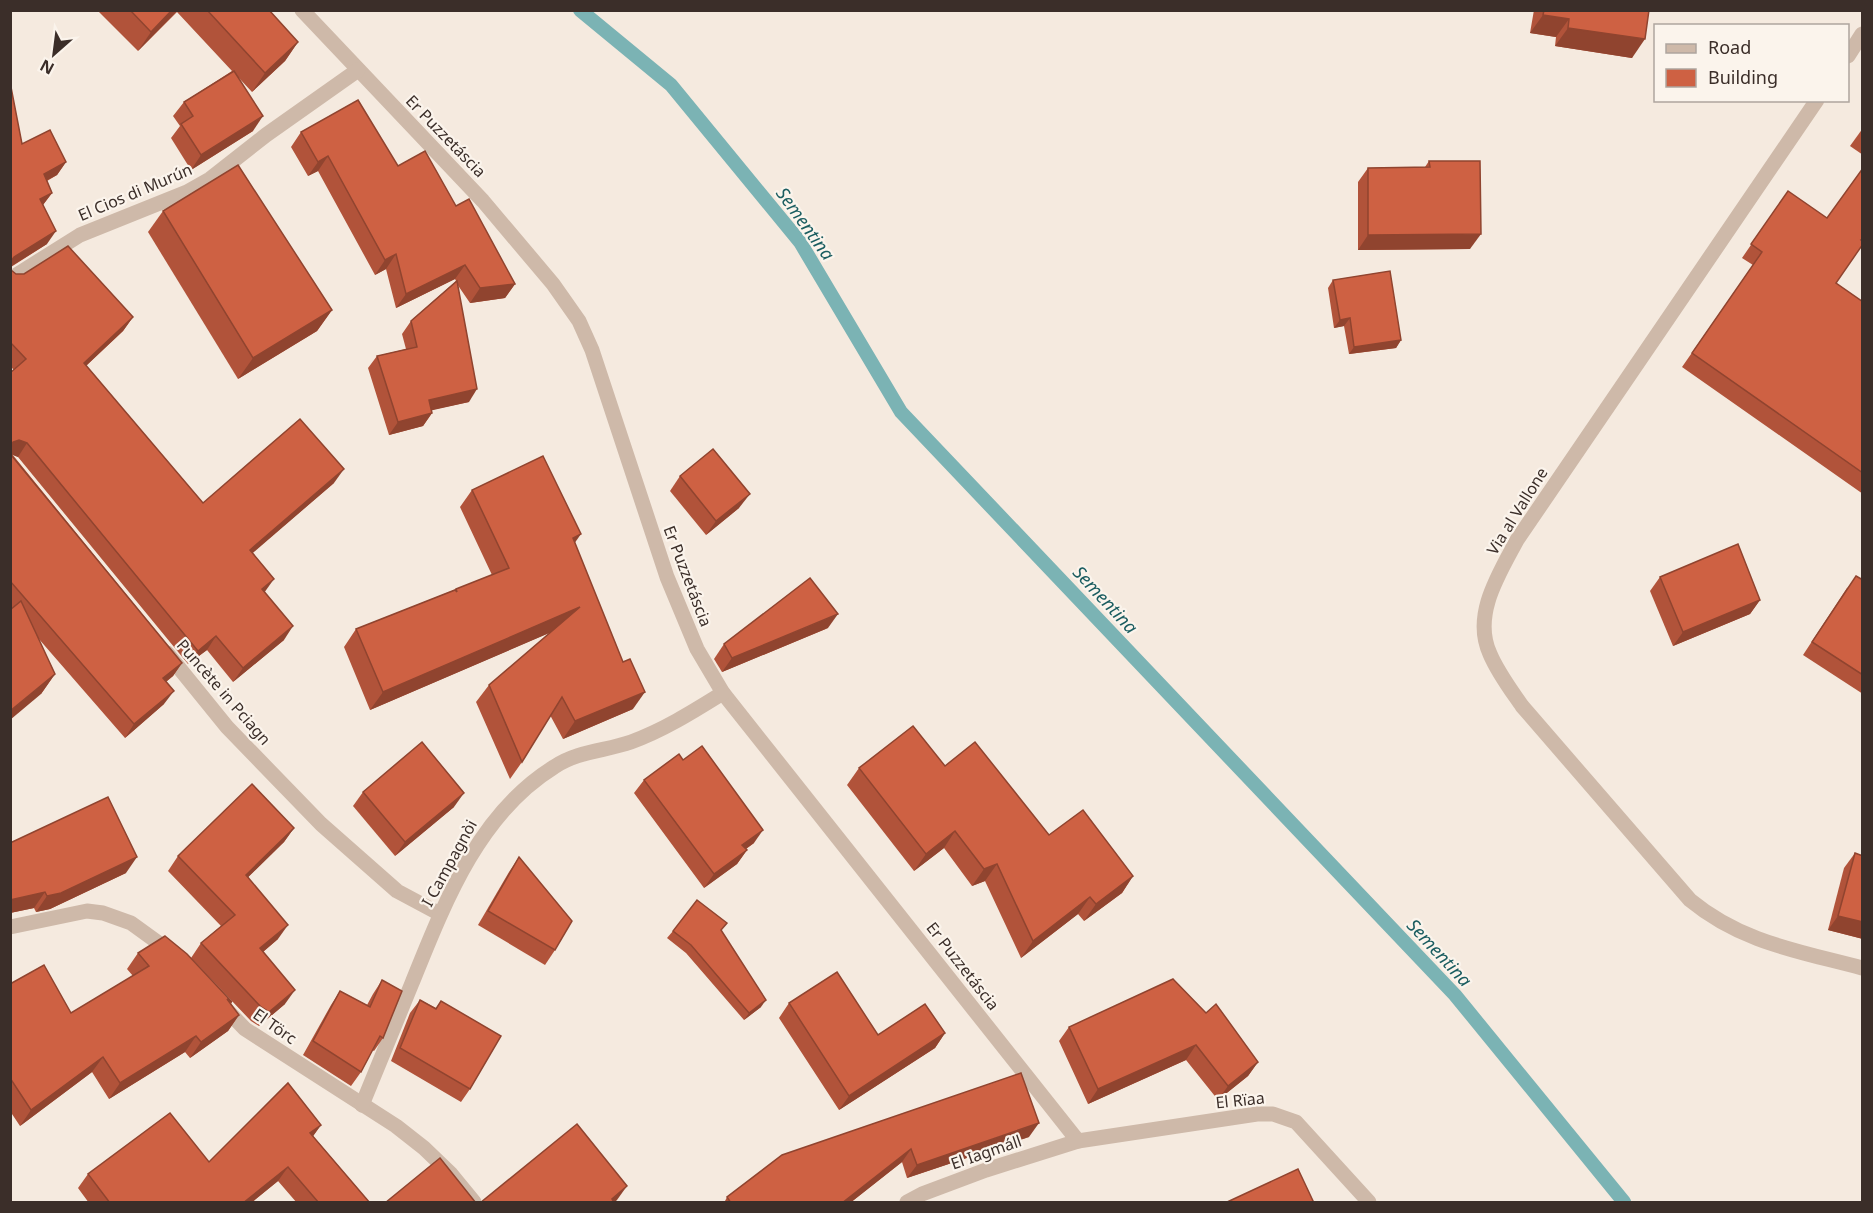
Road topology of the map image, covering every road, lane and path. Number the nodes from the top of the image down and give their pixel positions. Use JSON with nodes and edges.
{"nodes":[{"id":1,"x":302,"y":10,"type":"edge"},
{"id":2,"x":1863,"y":34,"type":"edge"},
{"id":3,"x":1849,"y":55,"type":"edge"},
{"id":4,"x":358,"y":70,"type":"junction"},
{"id":5,"x":1816,"y":102,"type":"edge"},
{"id":6,"x":10,"y":279,"type":"edge"},
{"id":7,"x":160,"y":645,"type":"edge"},
{"id":8,"x":723,"y":693,"type":"junction"},
{"id":9,"x":440,"y":914,"type":"junction"},
{"id":10,"x":10,"y":927,"type":"edge"},
{"id":11,"x":185,"y":965,"type":"edge"},
{"id":12,"x":1863,"y":968,"type":"edge"},
{"id":13,"x":207,"y":989,"type":"edge"},
{"id":14,"x":363,"y":1105,"type":"junction"},
{"id":15,"x":1078,"y":1141,"type":"junction"},
{"id":16,"x":474,"y":1203,"type":"edge"},
{"id":17,"x":907,"y":1203,"type":"edge"},
{"id":18,"x":1369,"y":1203,"type":"edge"}],
"edges":[{"from":1,"to":4,"type":"street","name":"Er Puzzetáscia"},
{"from":2,"to":3,"type":"street"},
{"from":4,"to":6,"type":"street","name":"El Cios di Murún"},
{"from":4,"to":8,"type":"street","name":"Er Puzzetáscia"},
{"from":5,"to":12,"type":"street","name":"Via al Vallone"},
{"from":7,"to":9,"type":"street","name":"Puncète in Pciagn"},
{"from":8,"to":9,"type":"street","name":"I Campagnòi"},
{"from":8,"to":15,"type":"street","name":"Er Puzzetáscia"},
{"from":9,"to":14,"type":"street","name":"I Campagnòi"},
{"from":10,"to":11,"type":"street"},
{"from":13,"to":14,"type":"street","name":"El Törc"},
{"from":14,"to":16,"type":"street","name":"El Törc"},
{"from":15,"to":17,"type":"street","name":"El Iagmáll"},
{"from":15,"to":18,"type":"street","name":"El Rïaa"}]}
